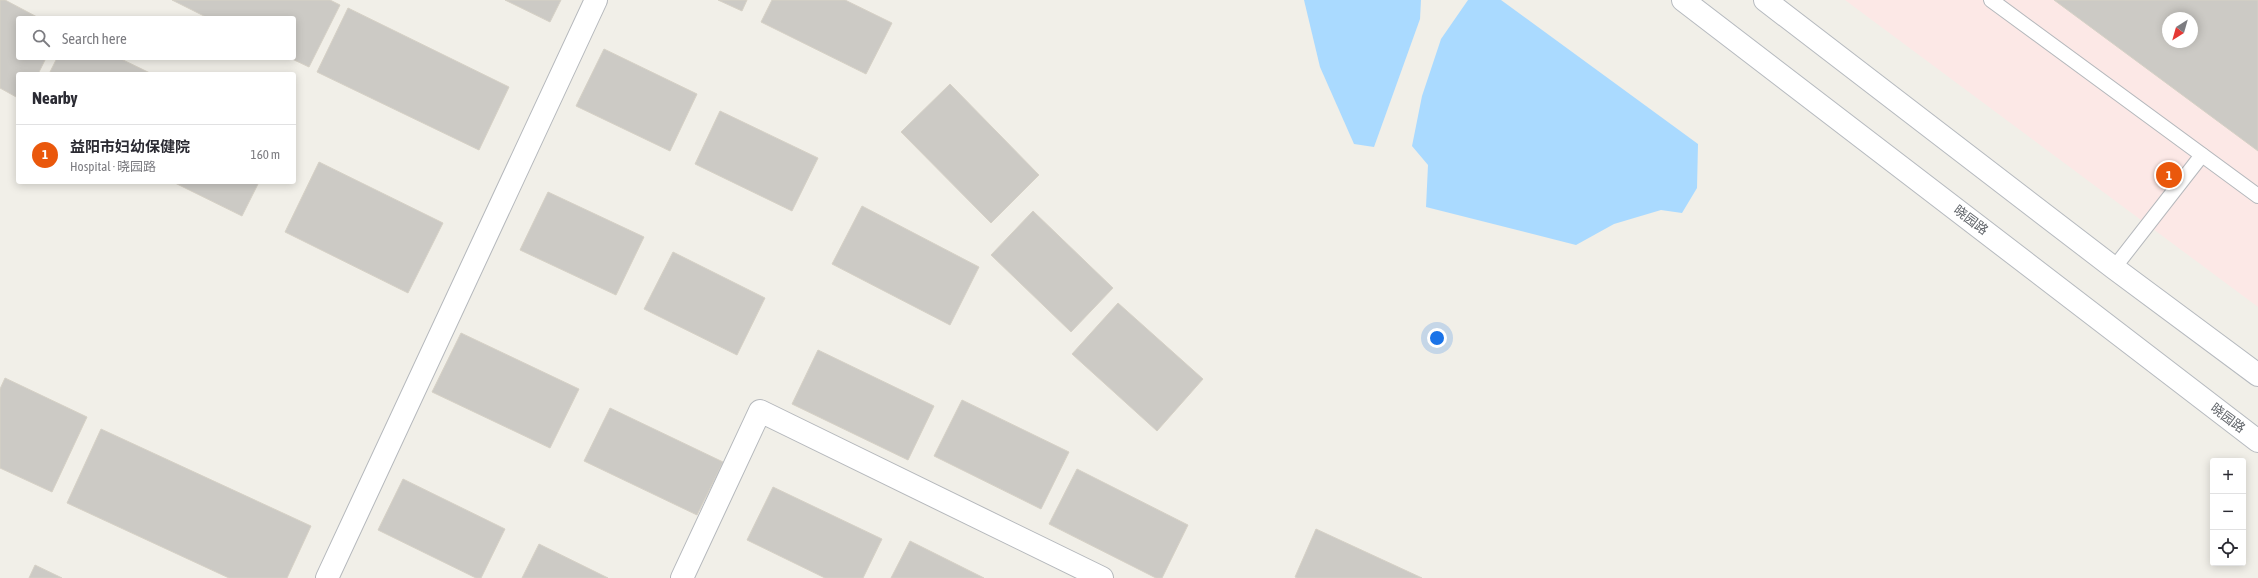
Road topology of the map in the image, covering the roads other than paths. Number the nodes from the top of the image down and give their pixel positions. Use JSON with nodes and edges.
{"nodes":[{"id":1,"x":596,"y":0,"type":"edge"},
{"id":2,"x":1683,"y":0,"type":"edge"},
{"id":3,"x":1765,"y":0,"type":"edge"},
{"id":4,"x":1991,"y":0,"type":"edge"},
{"id":5,"x":2202,"y":155,"type":"junction"},
{"id":6,"x":2258,"y":196,"type":"edge"},
{"id":7,"x":2114,"y":268,"type":"junction"},
{"id":8,"x":2258,"y":375,"type":"edge"},
{"id":9,"x":2258,"y":441,"type":"edge"},
{"id":10,"x":326,"y":578,"type":"edge"},
{"id":11,"x":682,"y":578,"type":"edge"},
{"id":12,"x":1102,"y":578,"type":"edge"}],
"edges":[{"from":1,"to":10,"type":"street"},
{"from":2,"to":9,"type":"street","name":"晓园路"},
{"from":3,"to":7,"type":"street"},
{"from":4,"to":5,"type":"lane"},
{"from":5,"to":6,"type":"lane"},
{"from":5,"to":7,"type":"lane"},
{"from":7,"to":8,"type":"street"},
{"from":11,"to":12,"type":"street"}]}
